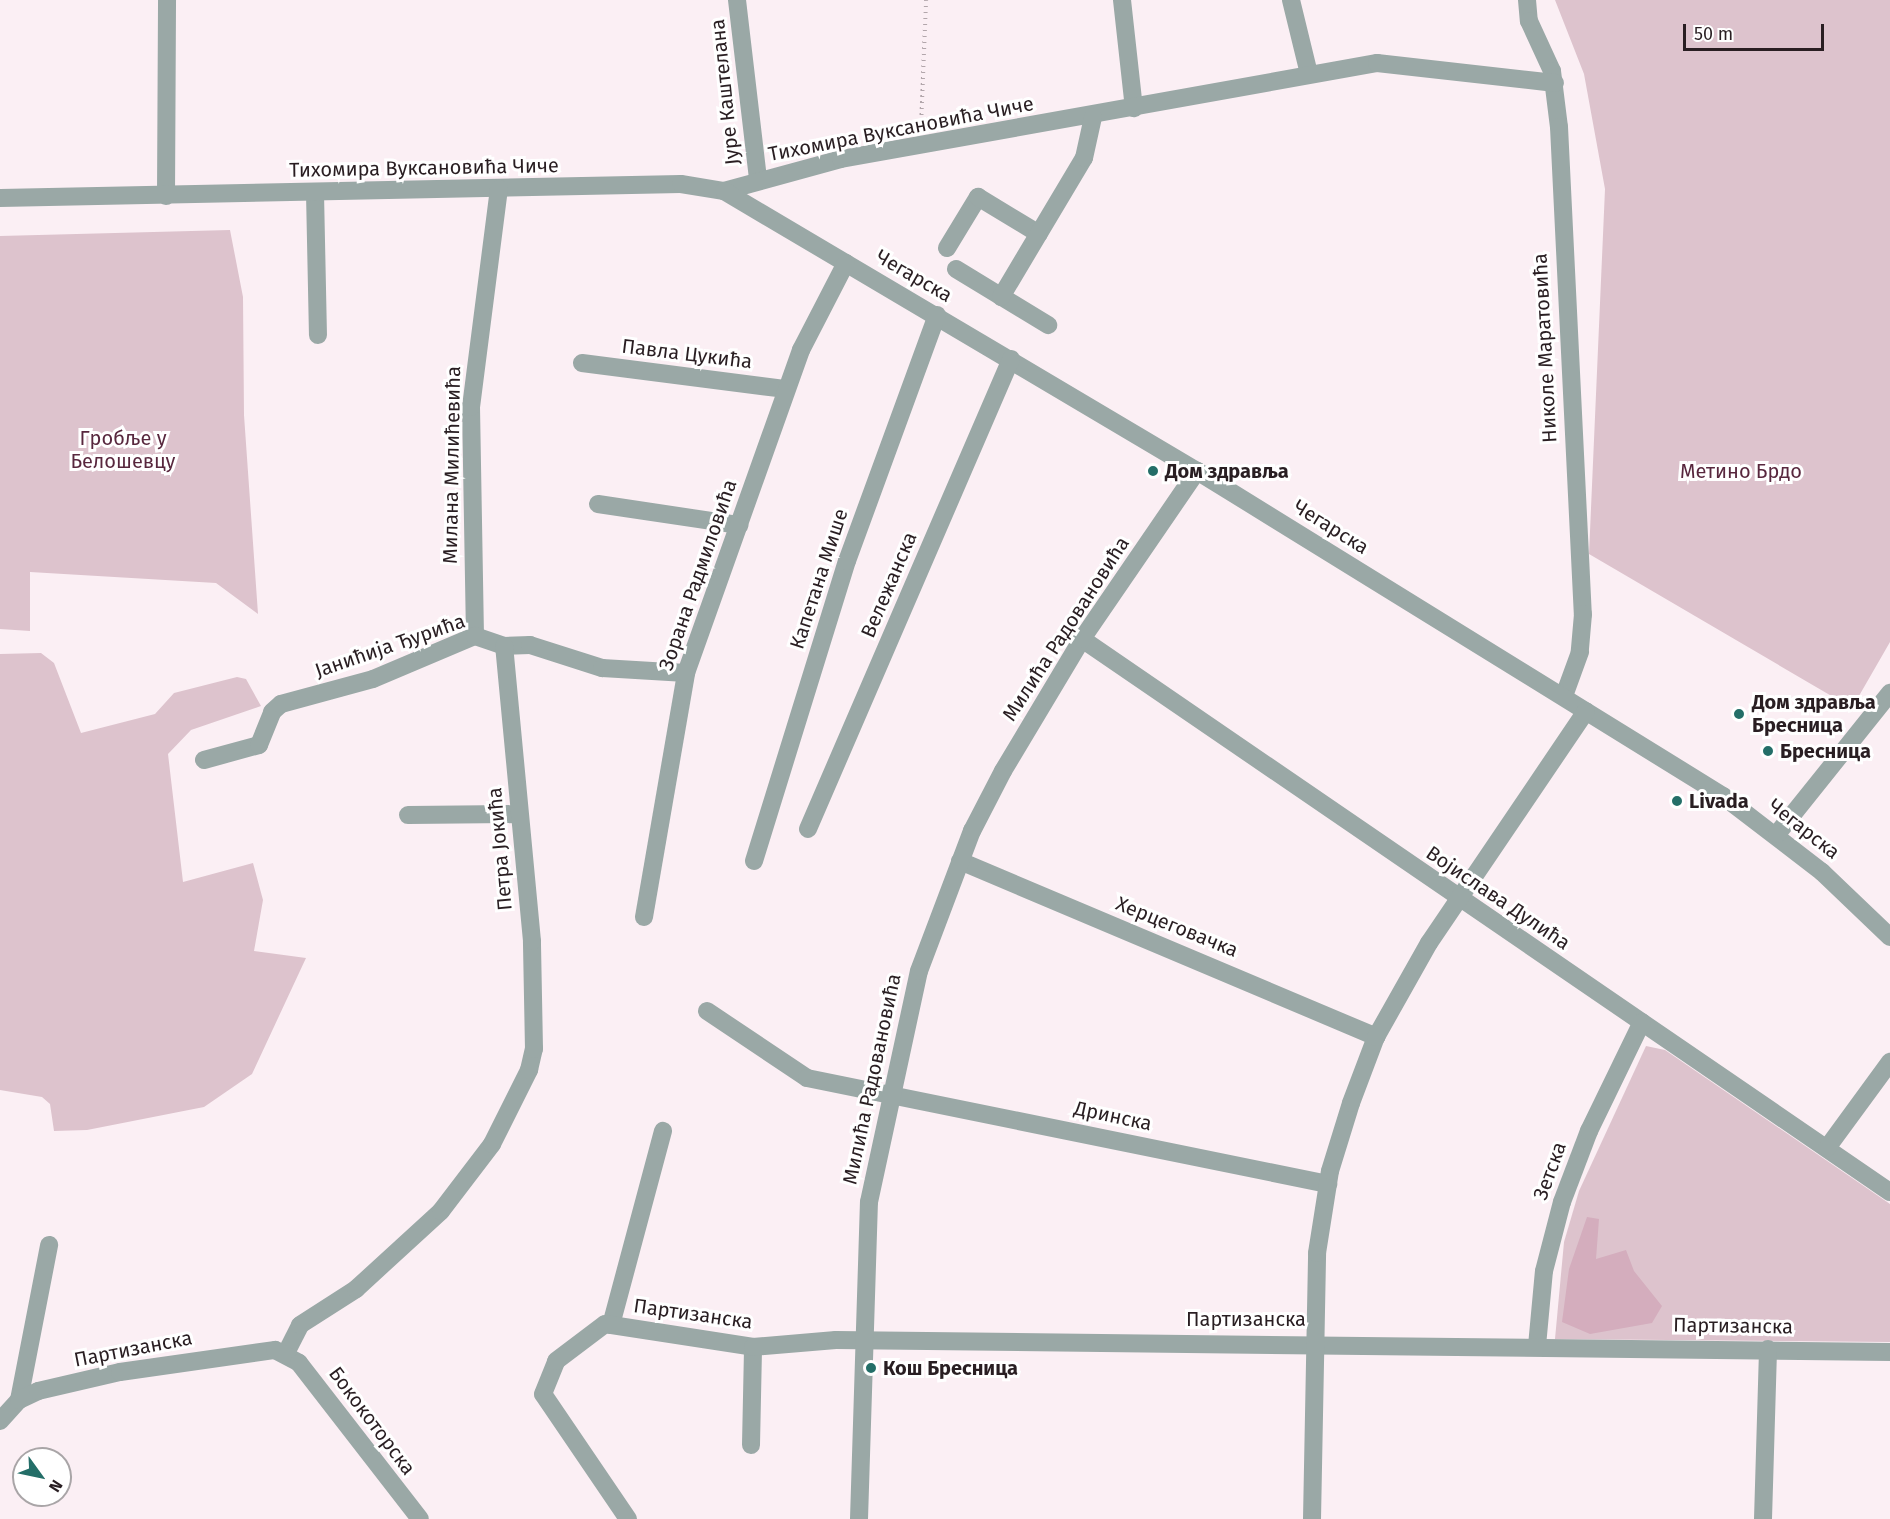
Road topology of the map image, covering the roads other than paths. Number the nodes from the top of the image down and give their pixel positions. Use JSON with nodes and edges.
{"nodes":[{"id":1,"x":167,"y":0,"type":"edge"},
{"id":2,"x":737,"y":0,"type":"edge"},
{"id":3,"x":1122,"y":0,"type":"edge"},
{"id":4,"x":1291,"y":0,"type":"edge"},
{"id":5,"x":1527,"y":0,"type":"edge"},
{"id":6,"x":1309,"y":74,"type":"junction"},
{"id":7,"x":1555,"y":82,"type":"junction"},
{"id":8,"x":1134,"y":108,"type":"junction"},
{"id":9,"x":1092,"y":117,"type":"junction"},
{"id":10,"x":758,"y":179,"type":"junction"},
{"id":11,"x":499,"y":189,"type":"junction"},
{"id":12,"x":724,"y":191,"type":"junction"},
{"id":13,"x":315,"y":193,"type":"junction"},
{"id":14,"x":166,"y":196,"type":"junction"},
{"id":15,"x":0,"y":198,"type":"edge"},
{"id":16,"x":1039,"y":234,"type":"junction"},
{"id":17,"x":947,"y":248,"type":"dead end"},
{"id":18,"x":846,"y":263,"type":"junction"},
{"id":19,"x":956,"y":269,"type":"dead end"},
{"id":20,"x":1001,"y":297,"type":"junction"},
{"id":21,"x":937,"y":315,"type":"junction"},
{"id":22,"x":1048,"y":325,"type":"dead end"},
{"id":23,"x":318,"y":335,"type":"dead end"},
{"id":24,"x":1011,"y":359,"type":"junction"},
{"id":25,"x":582,"y":363,"type":"dead end"},
{"id":26,"x":786,"y":389,"type":"junction"},
{"id":27,"x":1197,"y":471,"type":"junction"},
{"id":28,"x":598,"y":504,"type":"dead end"},
{"id":29,"x":739,"y":525,"type":"junction"},
{"id":30,"x":475,"y":636,"type":"junction"},
{"id":31,"x":1082,"y":639,"type":"junction"},
{"id":32,"x":504,"y":646,"type":"junction"},
{"id":33,"x":686,"y":673,"type":"junction"},
{"id":34,"x":1890,"y":693,"type":"edge"},
{"id":35,"x":1564,"y":696,"type":"junction"},
{"id":36,"x":1586,"y":711,"type":"junction"},
{"id":37,"x":204,"y":760,"type":"dead end"},
{"id":38,"x":518,"y":814,"type":"junction"},
{"id":39,"x":408,"y":815,"type":"dead end"},
{"id":40,"x":808,"y":829,"type":"dead end"},
{"id":41,"x":1777,"y":834,"type":"junction"},
{"id":42,"x":754,"y":861,"type":"dead end"},
{"id":43,"x":960,"y":861,"type":"junction"},
{"id":44,"x":1457,"y":898,"type":"junction"},
{"id":45,"x":644,"y":917,"type":"dead end"},
{"id":46,"x":1890,"y":937,"type":"edge"},
{"id":47,"x":707,"y":1011,"type":"dead end"},
{"id":48,"x":1642,"y":1022,"type":"junction"},
{"id":49,"x":1376,"y":1037,"type":"junction"},
{"id":50,"x":1890,"y":1062,"type":"edge"},
{"id":51,"x":889,"y":1094,"type":"junction"},
{"id":52,"x":663,"y":1131,"type":"dead end"},
{"id":53,"x":1827,"y":1148,"type":"junction"},
{"id":54,"x":1328,"y":1184,"type":"junction"},
{"id":55,"x":1890,"y":1192,"type":"edge"},
{"id":56,"x":49,"y":1245,"type":"dead end"},
{"id":57,"x":608,"y":1325,"type":"junction"},
{"id":58,"x":862,"y":1340,"type":"junction"},
{"id":59,"x":1312,"y":1342,"type":"junction"},
{"id":60,"x":1537,"y":1346,"type":"junction"},
{"id":61,"x":753,"y":1347,"type":"junction"},
{"id":62,"x":1768,"y":1349,"type":"junction"},
{"id":63,"x":1890,"y":1352,"type":"edge"},
{"id":64,"x":286,"y":1353,"type":"junction"},
{"id":65,"x":19,"y":1400,"type":"junction"},
{"id":66,"x":0,"y":1421,"type":"edge"},
{"id":67,"x":751,"y":1445,"type":"dead end"},
{"id":68,"x":420,"y":1519,"type":"edge"},
{"id":69,"x":628,"y":1519,"type":"edge"},
{"id":70,"x":859,"y":1519,"type":"edge"},
{"id":71,"x":1312,"y":1519,"type":"edge"},
{"id":72,"x":1763,"y":1519,"type":"edge"}],
"edges":[{"from":1,"to":14,"type":"street"},
{"from":2,"to":10,"type":"street","name":"Јуре Каштелана"},
{"from":3,"to":8,"type":"street"},
{"from":4,"to":6,"type":"street"},
{"from":5,"to":7,"type":"street","name":"Николе Маратовића"},
{"from":6,"to":7,"type":"street","name":"Тихомира Вуксановића Чиче"},
{"from":6,"to":8,"type":"street","name":"Тихомира Вуксановића Чиче"},
{"from":7,"to":35,"type":"street","name":"Николе Маратовића"},
{"from":8,"to":9,"type":"street","name":"Тихомира Вуксановића Чиче"},
{"from":9,"to":10,"type":"street","name":"Тихомира Вуксановића Чиче"},
{"from":9,"to":16,"type":"street"},
{"from":10,"to":12,"type":"street","name":"Тихомира Вуксановића Чиче"},
{"from":11,"to":12,"type":"street","name":"Тихомира Вуксановића Чиче"},
{"from":11,"to":13,"type":"street","name":"Тихомира Вуксановића Чиче"},
{"from":11,"to":30,"type":"street","name":"Милана Милићевића"},
{"from":12,"to":18,"type":"street","name":"Чегарска"},
{"from":13,"to":14,"type":"street","name":"Тихомира Вуксановића Чиче"},
{"from":13,"to":23,"type":"street"},
{"from":14,"to":15,"type":"street","name":"Тихомира Вуксановића Чиче"},
{"from":16,"to":17,"type":"street"},
{"from":16,"to":20,"type":"street"},
{"from":18,"to":21,"type":"street","name":"Чегарска"},
{"from":18,"to":26,"type":"street","name":"Зорана Радмиловића"},
{"from":19,"to":20,"type":"street"},
{"from":20,"to":22,"type":"street"},
{"from":21,"to":24,"type":"street","name":"Чегарска"},
{"from":21,"to":42,"type":"street","name":"Капетана Мише"},
{"from":24,"to":27,"type":"street","name":"Чегарска"},
{"from":24,"to":40,"type":"street","name":"Вележанска"},
{"from":25,"to":26,"type":"street","name":"Павла Цукића"},
{"from":26,"to":29,"type":"street","name":"Зорана Радмиловића"},
{"from":27,"to":31,"type":"street","name":"Милића Радовановића"},
{"from":27,"to":35,"type":"street","name":"Чегарска"},
{"from":28,"to":29,"type":"street"},
{"from":29,"to":33,"type":"street","name":"Зорана Радмиловића"},
{"from":30,"to":32,"type":"street","name":"Јанићија Ђурића"},
{"from":30,"to":37,"type":"street","name":"Јанићија Ђурића"},
{"from":31,"to":43,"type":"street","name":"Милића Радовановића"},
{"from":31,"to":44,"type":"street","name":"Војислава Дулића"},
{"from":32,"to":33,"type":"street","name":"Јанићија Ђурића"},
{"from":32,"to":38,"type":"street","name":"Петра Јокића"},
{"from":33,"to":45,"type":"street","name":"Зорана Радмиловића"},
{"from":34,"to":41,"type":"street"},
{"from":35,"to":36,"type":"street","name":"Чегарска"},
{"from":36,"to":41,"type":"street","name":"Чегарска"},
{"from":36,"to":44,"type":"street"},
{"from":38,"to":39,"type":"street"},
{"from":38,"to":64,"type":"street","name":"Петра Јокића"},
{"from":41,"to":46,"type":"street","name":"Чегарска"},
{"from":43,"to":49,"type":"street","name":"Херцеговачка"},
{"from":43,"to":51,"type":"street","name":"Милића Радовановића"},
{"from":44,"to":48,"type":"street","name":"Војислава Дулића"},
{"from":44,"to":49,"type":"street"},
{"from":47,"to":51,"type":"street","name":"Дринска"},
{"from":48,"to":53,"type":"street","name":"Војислава Дулића"},
{"from":48,"to":60,"type":"street","name":"Зетска"},
{"from":49,"to":54,"type":"street"},
{"from":50,"to":53,"type":"street"},
{"from":51,"to":54,"type":"street","name":"Дринска"},
{"from":51,"to":58,"type":"street","name":"Милића Радовановића"},
{"from":52,"to":57,"type":"street"},
{"from":53,"to":55,"type":"street","name":"Војислава Дулића"},
{"from":54,"to":59,"type":"street"},
{"from":56,"to":65,"type":"street"},
{"from":57,"to":61,"type":"street","name":"Партизанска"},
{"from":57,"to":69,"type":"street"},
{"from":58,"to":59,"type":"street","name":"Партизанска"},
{"from":58,"to":61,"type":"street","name":"Партизанска"},
{"from":58,"to":70,"type":"street","name":"Милића Радовановића"},
{"from":59,"to":60,"type":"street","name":"Партизанска"},
{"from":59,"to":71,"type":"street"},
{"from":60,"to":62,"type":"street","name":"Партизанска"},
{"from":61,"to":67,"type":"street"},
{"from":62,"to":63,"type":"street","name":"Партизанска"},
{"from":62,"to":72,"type":"street"},
{"from":64,"to":65,"type":"street","name":"Партизанска"},
{"from":64,"to":68,"type":"street","name":"Бококоторска"},
{"from":65,"to":66,"type":"street"}]}
